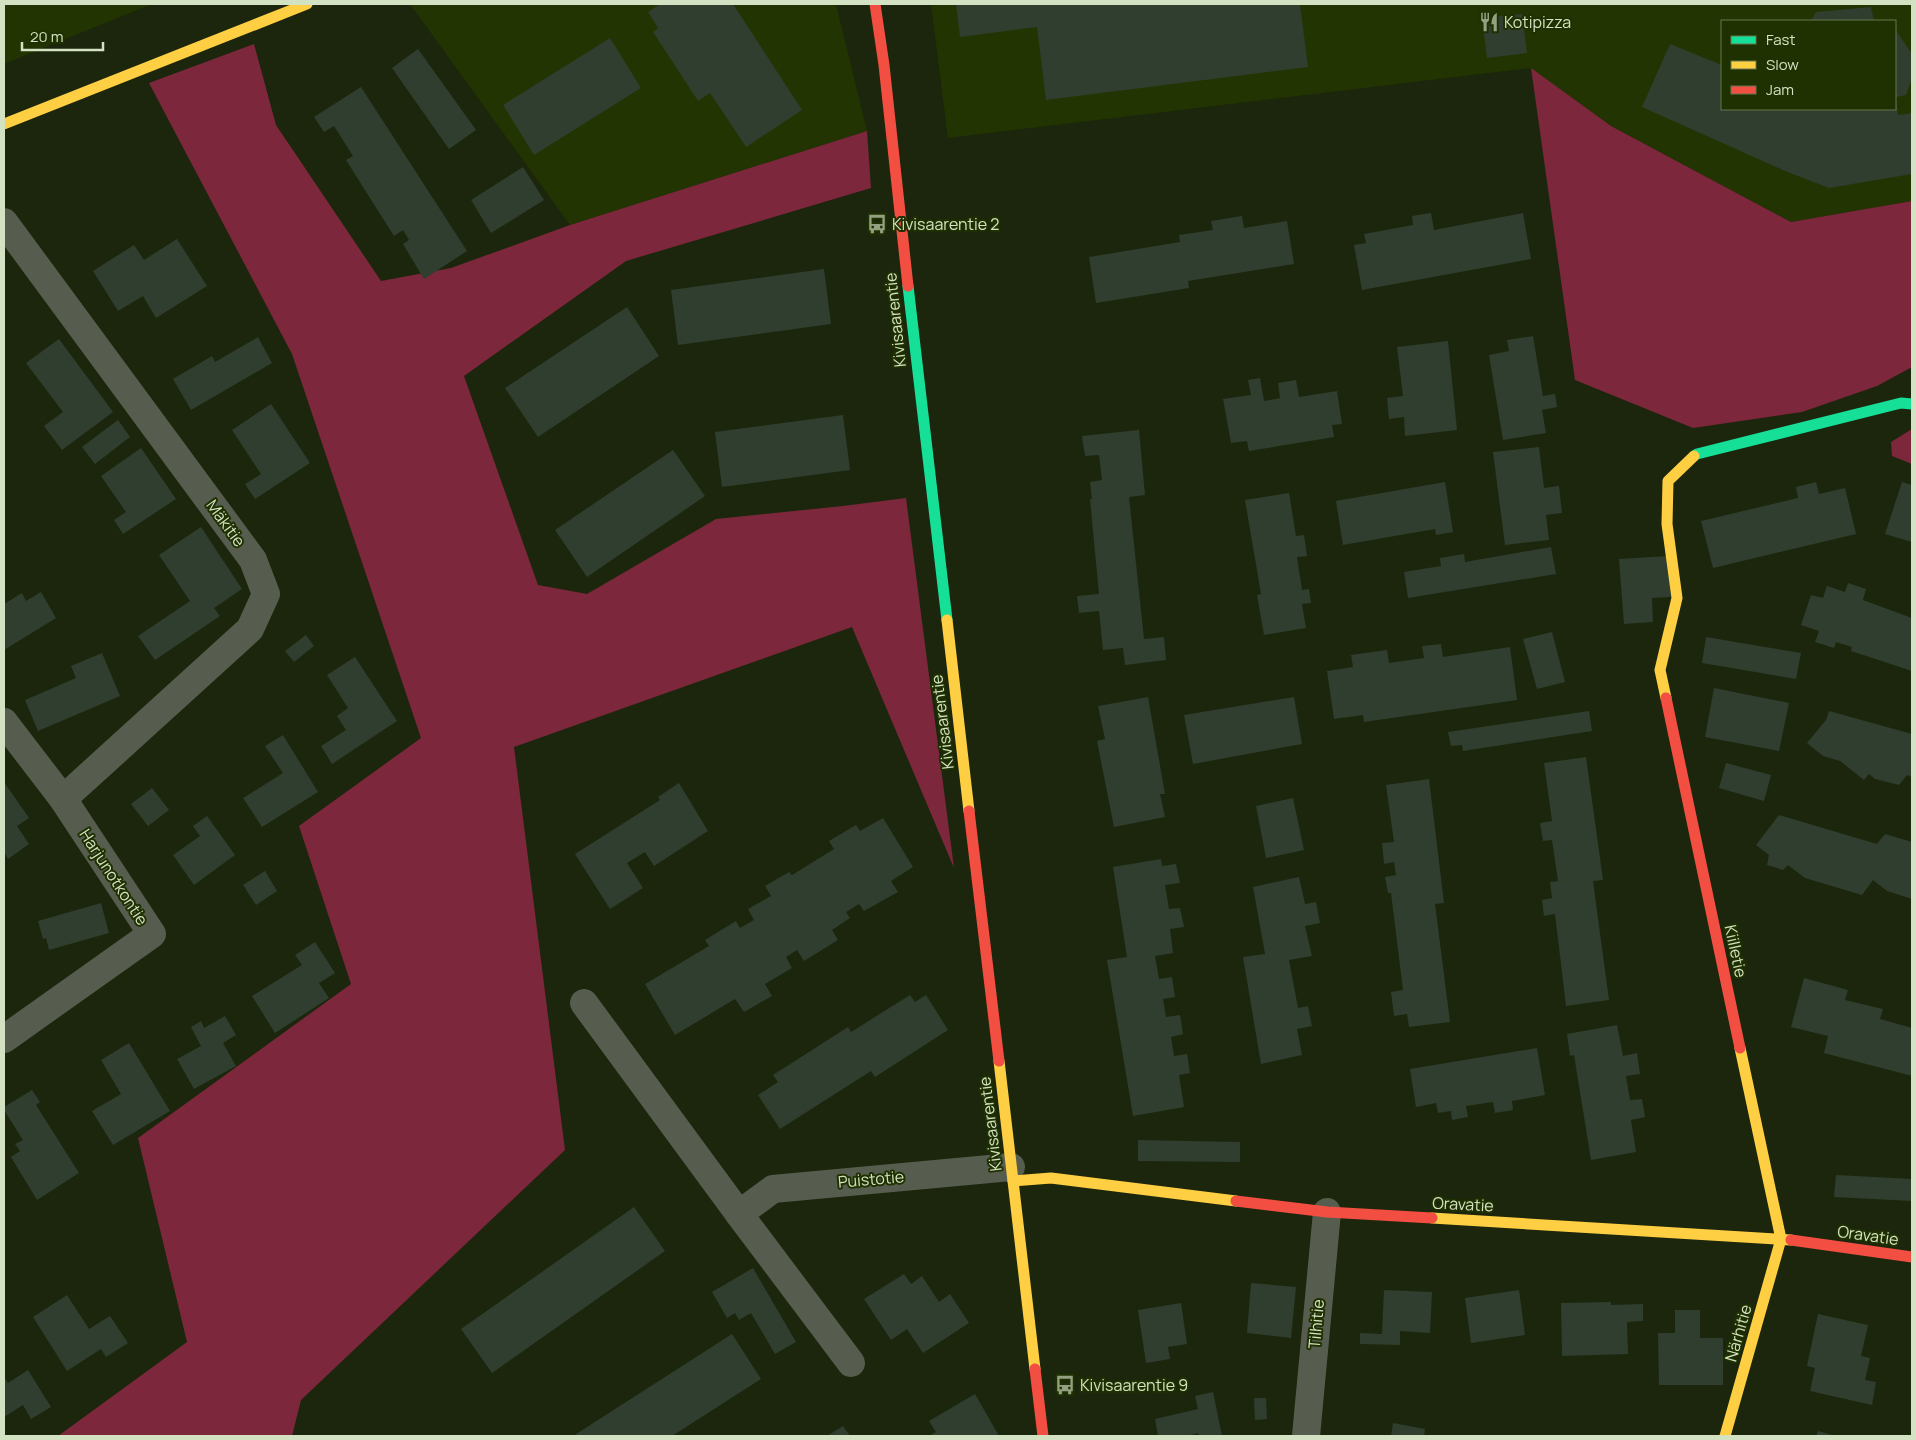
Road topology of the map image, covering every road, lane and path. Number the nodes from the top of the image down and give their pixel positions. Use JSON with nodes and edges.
{"nodes":[{"id":1,"x":307,"y":4,"type":"edge"},
{"id":2,"x":875,"y":4,"type":"edge"},
{"id":3,"x":4,"y":124,"type":"edge"},
{"id":4,"x":4,"y":222,"type":"edge"},
{"id":5,"x":1908,"y":400,"type":"edge"},
{"id":6,"x":4,"y":722,"type":"edge"},
{"id":7,"x":63,"y":799,"type":"junction"},
{"id":8,"x":584,"y":1003,"type":"dead end"},
{"id":9,"x":4,"y":1039,"type":"edge"},
{"id":10,"x":1012,"y":1174,"type":"junction"},
{"id":11,"x":1327,"y":1212,"type":"junction"},
{"id":12,"x":739,"y":1214,"type":"junction"},
{"id":13,"x":1781,"y":1239,"type":"junction"},
{"id":14,"x":1912,"y":1257,"type":"edge"},
{"id":15,"x":851,"y":1363,"type":"dead end"},
{"id":16,"x":1043,"y":1436,"type":"edge"},
{"id":17,"x":1306,"y":1436,"type":"edge"},
{"id":18,"x":1725,"y":1436,"type":"edge"}],
"edges":[{"from":1,"to":3,"type":"street"},
{"from":2,"to":10,"type":"street","name":"Kivisaarentie"},
{"from":4,"to":7,"type":"street","name":"Mäkitie"},
{"from":5,"to":13,"type":"street","name":"Kiilletie"},
{"from":6,"to":7,"type":"street","name":"Harjunotkontie"},
{"from":7,"to":9,"type":"street","name":"Harjunotkontie"},
{"from":8,"to":12,"type":"street"},
{"from":10,"to":11,"type":"street","name":"Oravatie"},
{"from":10,"to":12,"type":"street","name":"Puistotie"},
{"from":10,"to":16,"type":"street","name":"Kivisaarentie"},
{"from":11,"to":13,"type":"street","name":"Oravatie"},
{"from":11,"to":17,"type":"street","name":"Tilhitie"},
{"from":12,"to":15,"type":"street"},
{"from":13,"to":14,"type":"street","name":"Oravatie"},
{"from":13,"to":18,"type":"street","name":"Närhitie"}]}
